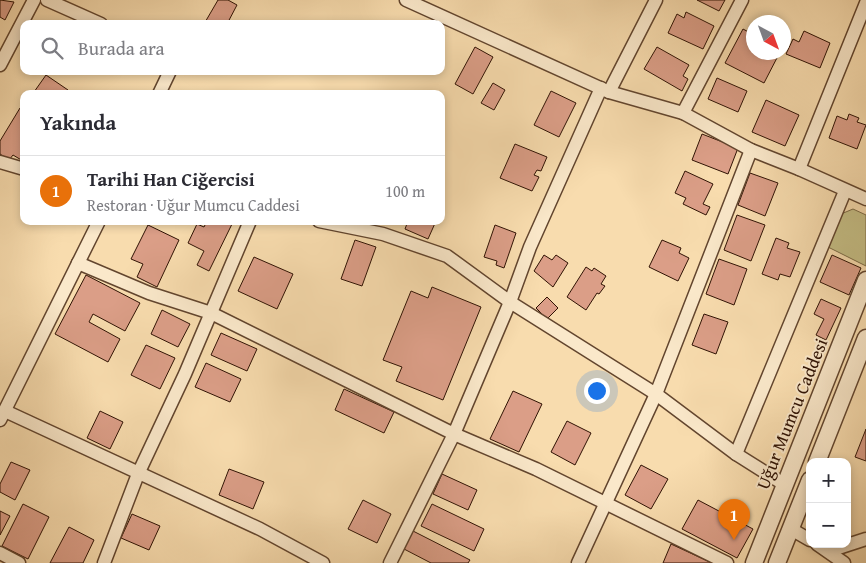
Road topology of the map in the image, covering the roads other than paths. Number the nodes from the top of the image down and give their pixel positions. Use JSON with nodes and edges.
{"nodes":[{"id":1,"x":34,"y":0,"type":"edge"},
{"id":2,"x":46,"y":0,"type":"edge"},
{"id":3,"x":406,"y":0,"type":"edge"},
{"id":4,"x":656,"y":0,"type":"edge"},
{"id":5,"x":742,"y":0,"type":"edge"},
{"id":6,"x":866,"y":4,"type":"edge"},
{"id":7,"x":24,"y":20,"type":"edge"},
{"id":8,"x":92,"y":20,"type":"edge"},
{"id":9,"x":20,"y":27,"type":"edge"},
{"id":10,"x":0,"y":65,"type":"edge"},
{"id":11,"x":168,"y":75,"type":"edge"},
{"id":12,"x":161,"y":90,"type":"edge"},
{"id":13,"x":605,"y":90,"type":"junction"},
{"id":14,"x":683,"y":113,"type":"junction"},
{"id":15,"x":751,"y":150,"type":"junction"},
{"id":16,"x":0,"y":162,"type":"edge"},
{"id":17,"x":20,"y":169,"type":"edge"},
{"id":18,"x":799,"y":169,"type":"junction"},
{"id":19,"x":845,"y":191,"type":"junction"},
{"id":20,"x":866,"y":199,"type":"edge"},
{"id":21,"x":97,"y":225,"type":"edge"},
{"id":22,"x":248,"y":225,"type":"edge"},
{"id":23,"x":339,"y":225,"type":"edge"},
{"id":24,"x":78,"y":263,"type":"junction"},
{"id":25,"x":866,"y":280,"type":"edge"},
{"id":26,"x":510,"y":302,"type":"junction"},
{"id":27,"x":211,"y":313,"type":"junction"},
{"id":28,"x":866,"y":338,"type":"edge"},
{"id":29,"x":656,"y":394,"type":"junction"},
{"id":30,"x":3,"y":416,"type":"edge"},
{"id":31,"x":454,"y":434,"type":"junction"},
{"id":32,"x":736,"y":454,"type":"junction"},
{"id":33,"x":819,"y":458,"type":"edge"},
{"id":34,"x":138,"y":474,"type":"junction"},
{"id":35,"x":785,"y":485,"type":"junction"},
{"id":36,"x":806,"y":487,"type":"edge"},
{"id":37,"x":806,"y":490,"type":"edge"},
{"id":38,"x":606,"y":503,"type":"junction"},
{"id":39,"x":771,"y":522,"type":"junction"},
{"id":40,"x":791,"y":529,"type":"junction"},
{"id":41,"x":806,"y":538,"type":"edge"},
{"id":42,"x":866,"y":539,"type":"edge"},
{"id":43,"x":822,"y":548,"type":"edge"},
{"id":44,"x":829,"y":552,"type":"junction"},
{"id":45,"x":0,"y":553,"type":"edge"},
{"id":46,"x":19,"y":563,"type":"edge"},
{"id":47,"x":104,"y":563,"type":"edge"},
{"id":48,"x":323,"y":563,"type":"edge"},
{"id":49,"x":390,"y":563,"type":"edge"},
{"id":50,"x":578,"y":563,"type":"edge"},
{"id":51,"x":727,"y":563,"type":"edge"},
{"id":52,"x":754,"y":563,"type":"edge"},
{"id":53,"x":777,"y":563,"type":"edge"},
{"id":54,"x":844,"y":563,"type":"edge"}],
"edges":[{"from":1,"to":7,"type":"street"},
{"from":2,"to":8,"type":"street"},
{"from":3,"to":13,"type":"street"},
{"from":4,"to":13,"type":"street"},
{"from":5,"to":14,"type":"street"},
{"from":6,"to":18,"type":"street"},
{"from":9,"to":10,"type":"street"},
{"from":11,"to":12,"type":"street"},
{"from":13,"to":14,"type":"street"},
{"from":13,"to":26,"type":"street"},
{"from":14,"to":15,"type":"street"},
{"from":15,"to":18,"type":"street"},
{"from":15,"to":29,"type":"street"},
{"from":16,"to":17,"type":"street"},
{"from":18,"to":19,"type":"street"},
{"from":19,"to":20,"type":"street"},
{"from":19,"to":32,"type":"street"},
{"from":21,"to":24,"type":"street"},
{"from":22,"to":27,"type":"street"},
{"from":23,"to":26,"type":"street"},
{"from":24,"to":27,"type":"street"},
{"from":24,"to":30,"type":"street"},
{"from":25,"to":35,"type":"street","name":"Uğur Mumcu Caddesi"},
{"from":26,"to":29,"type":"street"},
{"from":26,"to":31,"type":"street"},
{"from":27,"to":31,"type":"street"},
{"from":27,"to":34,"type":"street"},
{"from":28,"to":33,"type":"street"},
{"from":29,"to":32,"type":"street"},
{"from":29,"to":38,"type":"street"},
{"from":30,"to":34,"type":"street"},
{"from":31,"to":38,"type":"street"},
{"from":31,"to":49,"type":"street"},
{"from":32,"to":35,"type":"street"},
{"from":34,"to":47,"type":"street"},
{"from":34,"to":48,"type":"street"},
{"from":35,"to":36,"type":"street"},
{"from":35,"to":39,"type":"street","name":"Uğur Mumcu Caddesi"},
{"from":37,"to":40,"type":"street"},
{"from":38,"to":50,"type":"street"},
{"from":38,"to":51,"type":"street"},
{"from":39,"to":40,"type":"street"},
{"from":39,"to":52,"type":"street","name":"Uğur Mumcu Caddesi"},
{"from":40,"to":41,"type":"street"},
{"from":40,"to":53,"type":"street"},
{"from":42,"to":44,"type":"street"},
{"from":43,"to":44,"type":"street"},
{"from":44,"to":54,"type":"street"},
{"from":45,"to":46,"type":"street"}]}
